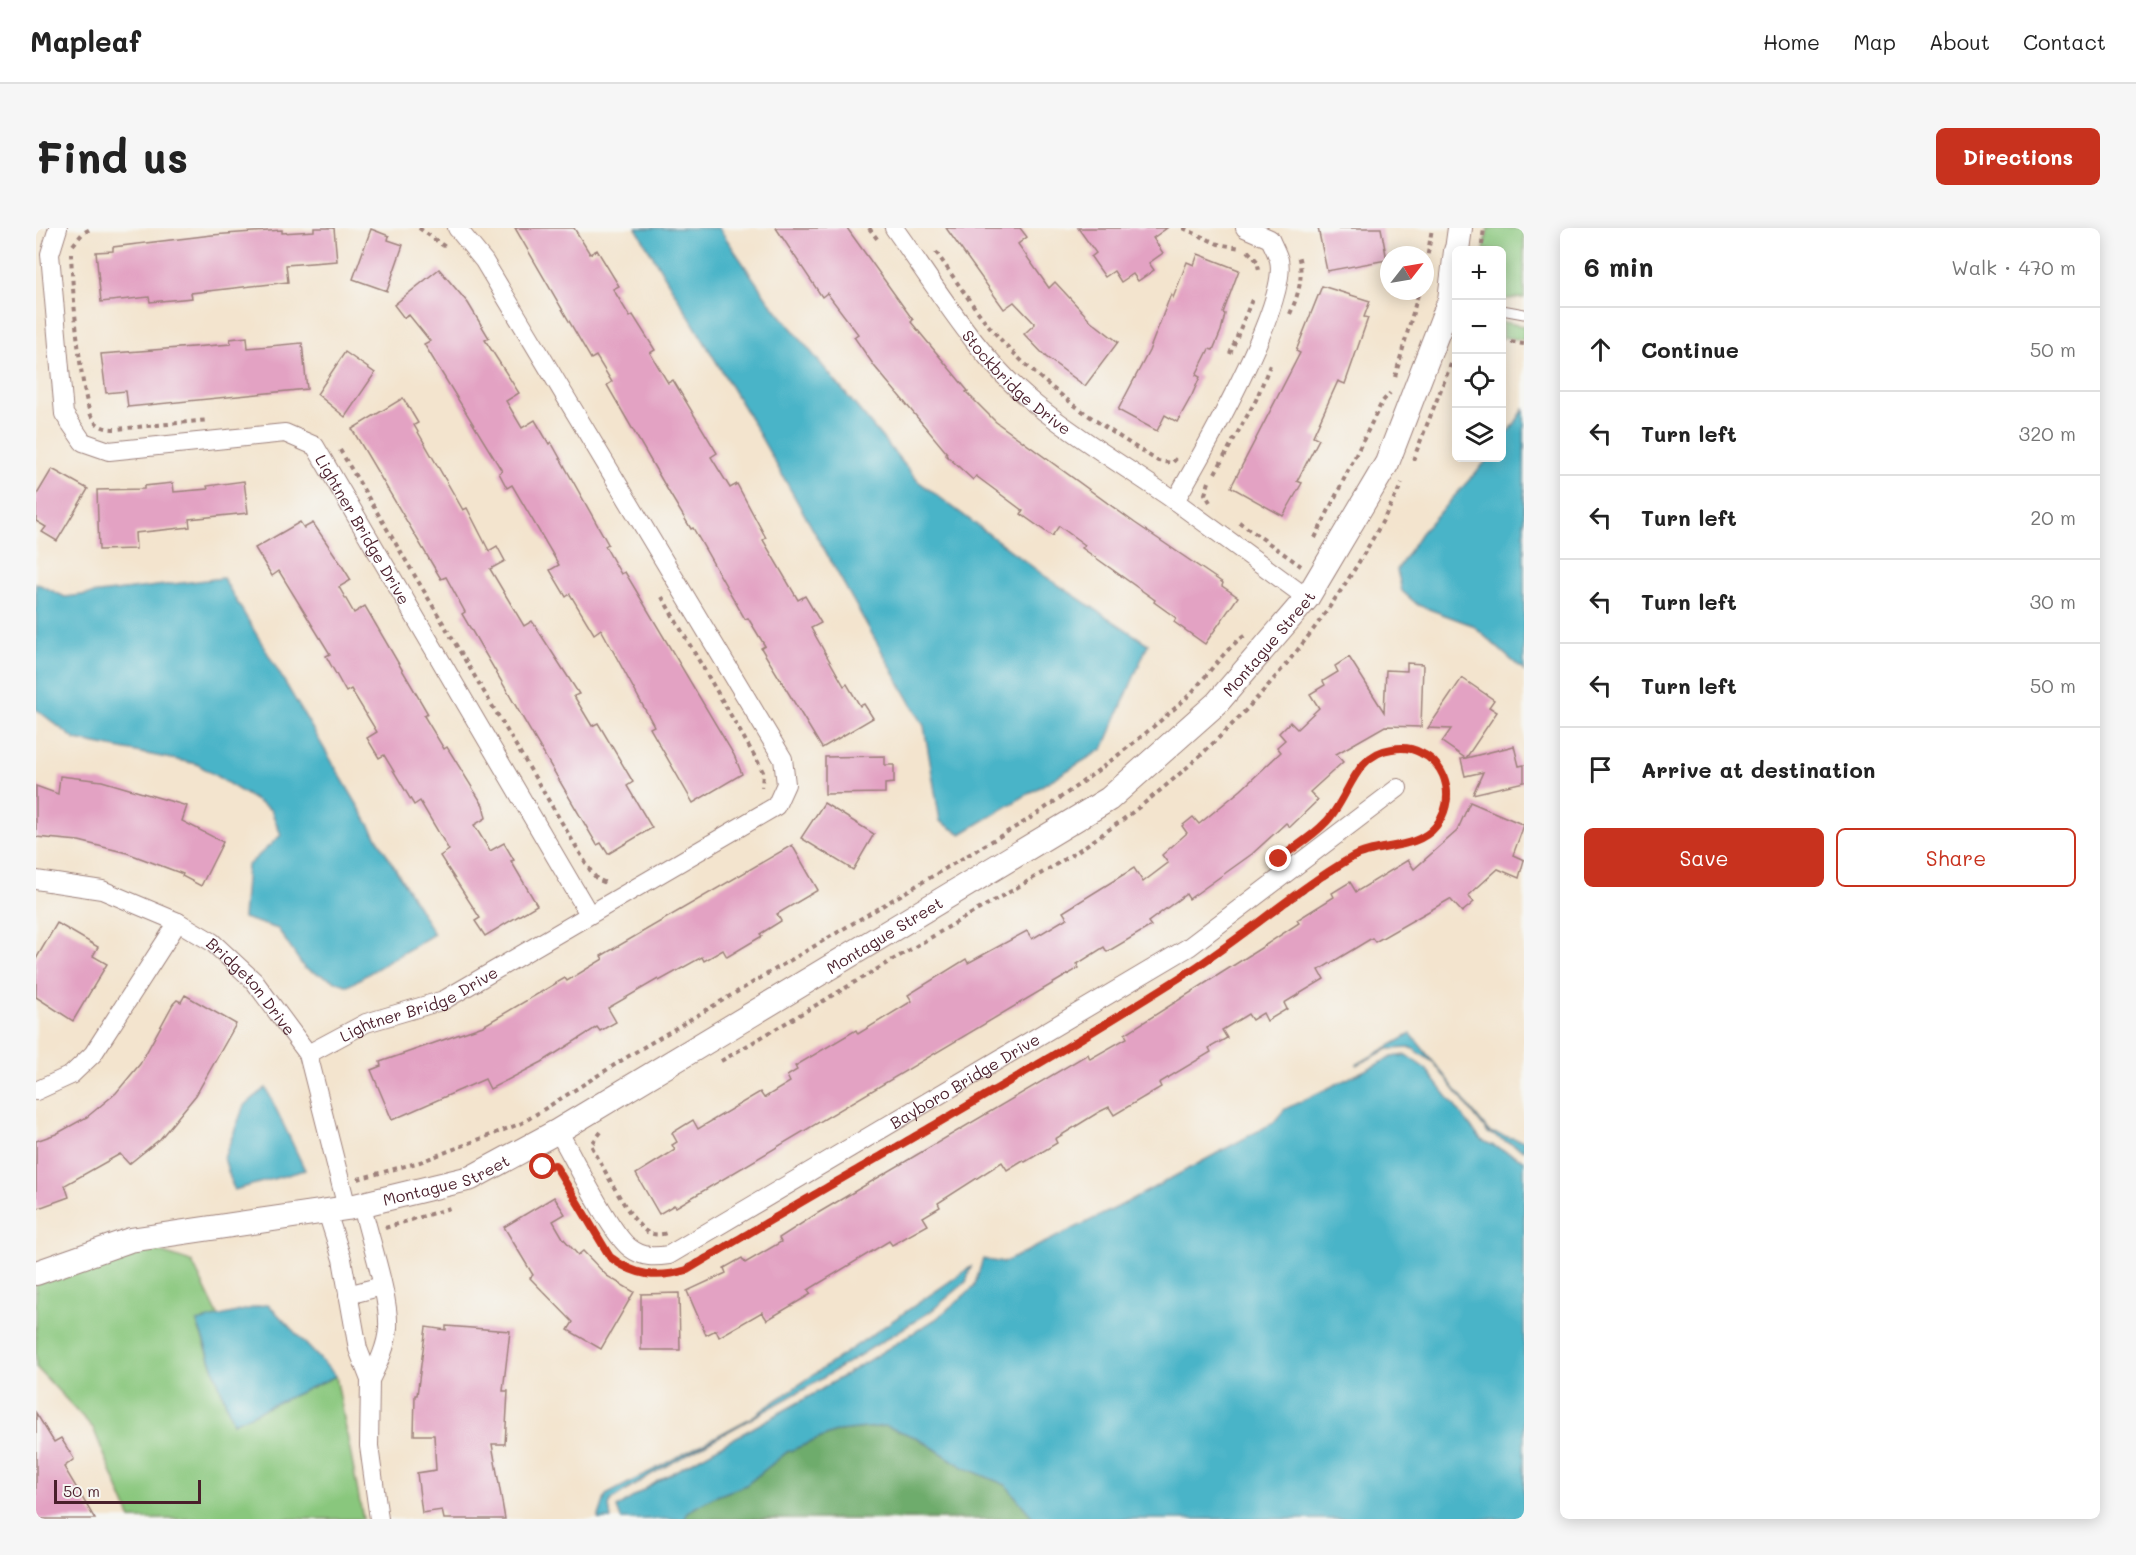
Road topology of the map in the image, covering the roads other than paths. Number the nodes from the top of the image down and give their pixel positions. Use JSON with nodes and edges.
{"nodes":[{"id":1,"x":58,"y":228,"type":"edge"},
{"id":2,"x":457,"y":228,"type":"edge"},
{"id":3,"x":894,"y":228,"type":"edge"},
{"id":4,"x":1245,"y":228,"type":"edge"},
{"id":5,"x":1460,"y":228,"type":"edge"},
{"id":6,"x":1458,"y":246,"type":"edge"},
{"id":7,"x":1452,"y":304,"type":"edge"},
{"id":8,"x":1506,"y":311,"type":"edge"},
{"id":9,"x":1524,"y":314,"type":"edge"},
{"id":10,"x":1175,"y":501,"type":"junction"},
{"id":11,"x":1307,"y":598,"type":"junction"},
{"id":12,"x":1398,"y":788,"type":"dead end"},
{"id":13,"x":36,"y":880,"type":"edge"},
{"id":14,"x":589,"y":914,"type":"junction"},
{"id":15,"x":178,"y":922,"type":"junction"},
{"id":16,"x":308,"y":1054,"type":"junction"},
{"id":17,"x":36,"y":1091,"type":"edge"},
{"id":18,"x":558,"y":1131,"type":"junction"},
{"id":19,"x":345,"y":1208,"type":"junction"},
{"id":20,"x":36,"y":1273,"type":"edge"},
{"id":21,"x":382,"y":1286,"type":"junction"},
{"id":22,"x":348,"y":1295,"type":"junction"},
{"id":23,"x":370,"y":1380,"type":"junction"},
{"id":24,"x":379,"y":1519,"type":"edge"}],
"edges":[{"from":1,"to":14,"type":"street","name":"Lightner Bridge Drive"},
{"from":2,"to":14,"type":"street","name":"Lightner Bridge Drive"},
{"from":3,"to":10,"type":"street","name":"Stockbridge Drive"},
{"from":4,"to":10,"type":"street"},
{"from":5,"to":6,"type":"street","name":"Montague Street"},
{"from":7,"to":11,"type":"street","name":"Montague Street"},
{"from":8,"to":9,"type":"lane"},
{"from":10,"to":11,"type":"street","name":"Stockbridge Drive"},
{"from":11,"to":18,"type":"street","name":"Montague Street"},
{"from":12,"to":18,"type":"street","name":"Bayboro Bridge Drive"},
{"from":13,"to":15,"type":"street","name":"Bridgeton Drive"},
{"from":14,"to":16,"type":"street","name":"Lightner Bridge Drive"},
{"from":15,"to":16,"type":"street","name":"Bridgeton Drive"},
{"from":15,"to":17,"type":"street"},
{"from":16,"to":19,"type":"street","name":"Bridgeton Drive"},
{"from":18,"to":19,"type":"street","name":"Montague Street"},
{"from":19,"to":20,"type":"street","name":"Montague Street"},
{"from":19,"to":21,"type":"street","name":"Bridgeton Drive"},
{"from":19,"to":22,"type":"street","name":"Bridgeton Drive"},
{"from":21,"to":22,"type":"street"},
{"from":21,"to":23,"type":"street","name":"Bridgeton Drive"},
{"from":22,"to":23,"type":"street","name":"Bridgeton Drive"},
{"from":23,"to":24,"type":"street","name":"Bridgeton Drive"}]}
